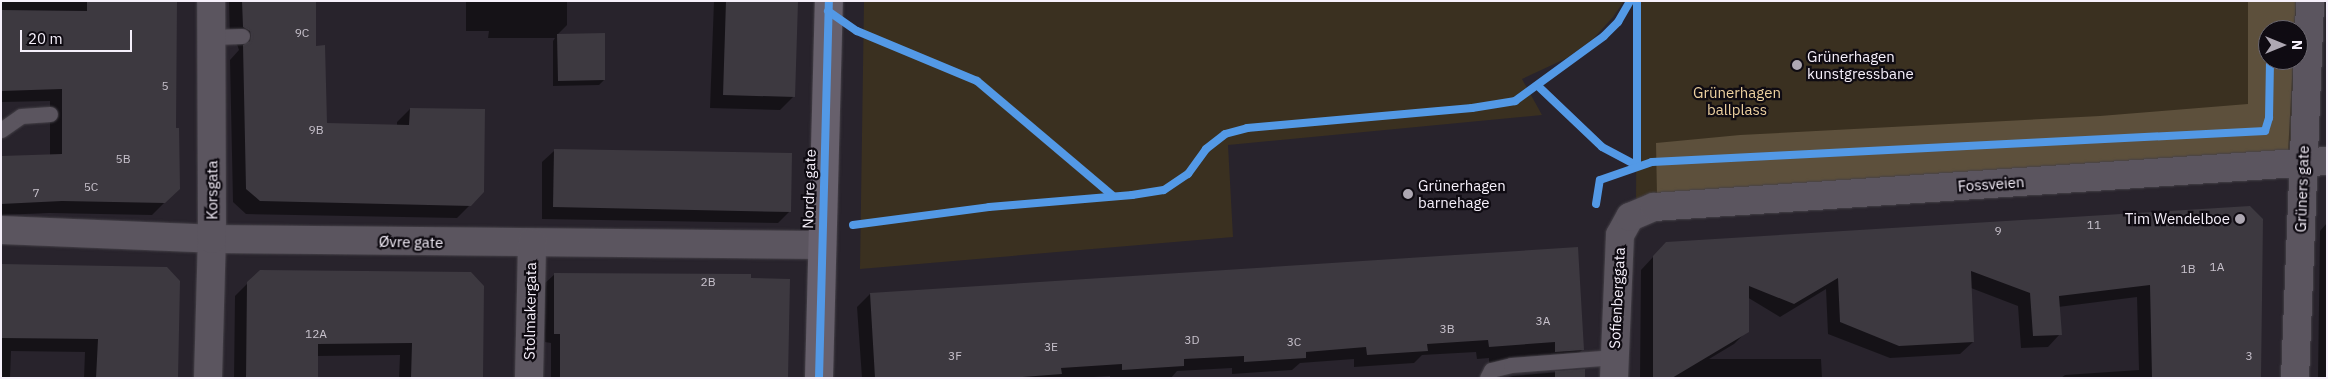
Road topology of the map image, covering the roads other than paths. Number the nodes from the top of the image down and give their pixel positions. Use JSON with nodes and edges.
{"nodes":[{"id":1,"x":211,"y":1,"type":"edge"},
{"id":2,"x":828,"y":1,"type":"edge"},
{"id":3,"x":2310,"y":1,"type":"edge"},
{"id":4,"x":212,"y":36,"type":"junction"},
{"id":5,"x":242,"y":36,"type":"dead end"},
{"id":6,"x":50,"y":114,"type":"dead end"},
{"id":7,"x":1,"y":130,"type":"edge"},
{"id":8,"x":2315,"y":162,"type":"edge"},
{"id":9,"x":1654,"y":206,"type":"joint"},
{"id":10,"x":1,"y":230,"type":"edge"},
{"id":11,"x":212,"y":239,"type":"junction"},
{"id":12,"x":532,"y":244,"type":"junction"},
{"id":13,"x":821,"y":245,"type":"junction"},
{"id":14,"x":1614,"y":367,"type":"edge"},
{"id":15,"x":208,"y":378,"type":"edge"},
{"id":16,"x":529,"y":378,"type":"edge"},
{"id":17,"x":819,"y":378,"type":"edge"},
{"id":18,"x":1487,"y":378,"type":"edge"},
{"id":19,"x":2295,"y":378,"type":"edge"}],
"edges":[{"from":1,"to":4,"type":"street","name":"Korsgata"},
{"from":2,"to":13,"type":"street","name":"Nordre gate"},
{"from":3,"to":8,"type":"street","name":"Grüners gate"},
{"from":4,"to":5,"type":"lane"},
{"from":4,"to":11,"type":"street","name":"Korsgata"},
{"from":6,"to":7,"type":"lane"},
{"from":8,"to":9,"type":"street","name":"Fossveien"},
{"from":8,"to":19,"type":"street","name":"Grüners gate"},
{"from":9,"to":14,"type":"street","name":"Sofienberggata"},
{"from":10,"to":11,"type":"street","name":"Øvre gate"},
{"from":11,"to":12,"type":"street","name":"Øvre gate"},
{"from":11,"to":15,"type":"street","name":"Korsgata"},
{"from":12,"to":13,"type":"street","name":"Øvre gate"},
{"from":12,"to":16,"type":"street","name":"Stolmakergata"},
{"from":13,"to":17,"type":"street","name":"Nordre gate"},
{"from":14,"to":18,"type":"lane"}]}
